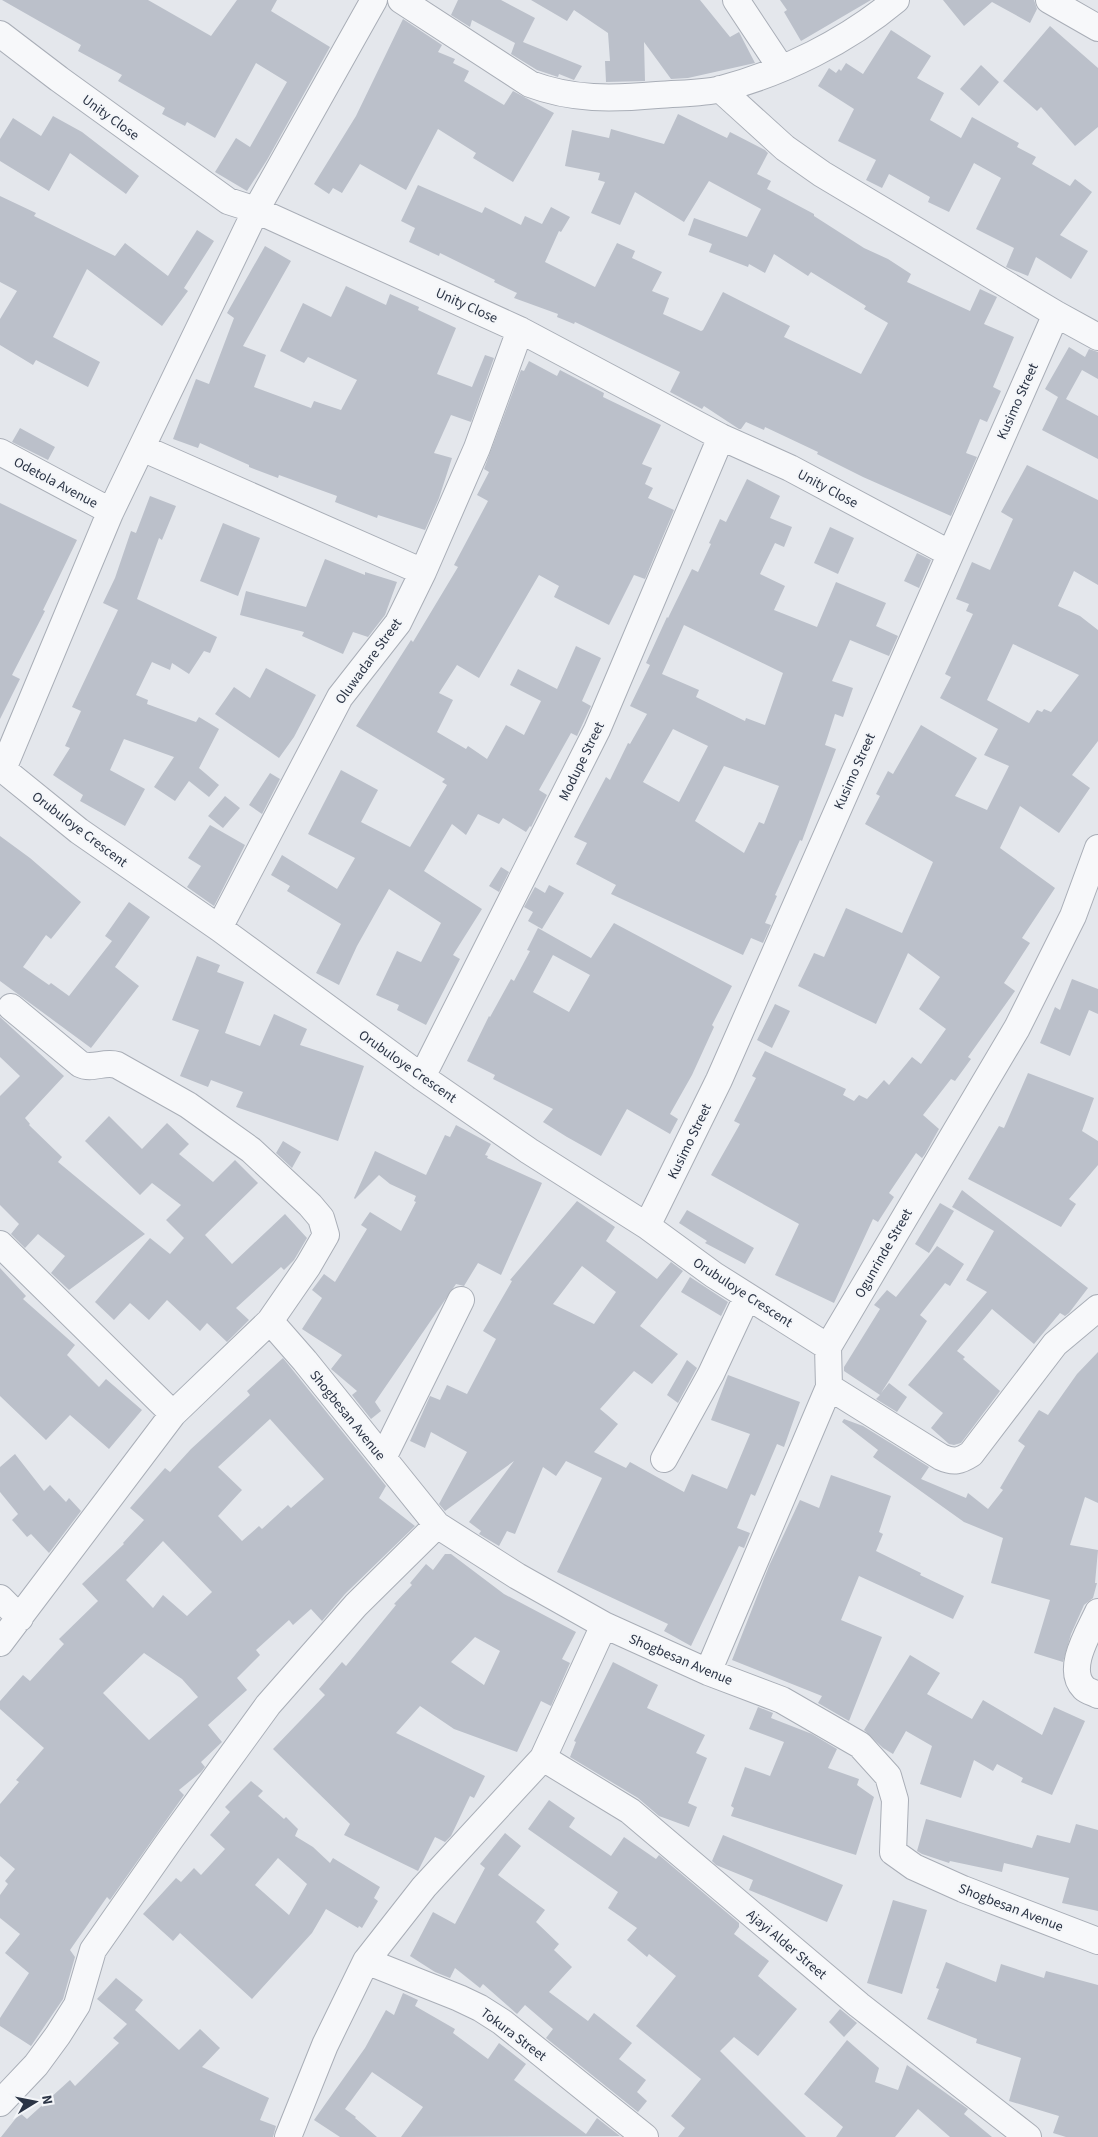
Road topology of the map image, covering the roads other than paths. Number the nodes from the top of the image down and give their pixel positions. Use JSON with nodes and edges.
{"nodes":[{"id":1,"x":374,"y":0,"type":"edge"},
{"id":2,"x":401,"y":0,"type":"edge"},
{"id":3,"x":736,"y":0,"type":"edge"},
{"id":4,"x":896,"y":0,"type":"edge"},
{"id":5,"x":1049,"y":0,"type":"edge"},
{"id":6,"x":1098,"y":28,"type":"edge"},
{"id":7,"x":0,"y":34,"type":"edge"},
{"id":8,"x":781,"y":68,"type":"junction"},
{"id":9,"x":720,"y":89,"type":"junction"},
{"id":10,"x":256,"y":210,"type":"junction"},
{"id":11,"x":1056,"y":314,"type":"junction"},
{"id":12,"x":520,"y":330,"type":"junction"},
{"id":13,"x":1098,"y":336,"type":"edge"},
{"id":14,"x":721,"y":437,"type":"junction"},
{"id":15,"x":142,"y":448,"type":"junction"},
{"id":16,"x":0,"y":452,"type":"edge"},
{"id":17,"x":110,"y":513,"type":"junction"},
{"id":18,"x":949,"y":553,"type":"junction"},
{"id":19,"x":423,"y":572,"type":"junction"},
{"id":20,"x":2,"y":768,"type":"edge"},
{"id":21,"x":1098,"y":848,"type":"edge"},
{"id":22,"x":220,"y":928,"type":"junction"},
{"id":23,"x":11,"y":1007,"type":"dead end"},
{"id":24,"x":422,"y":1077,"type":"junction"},
{"id":25,"x":647,"y":1226,"type":"junction"},
{"id":26,"x":0,"y":1244,"type":"edge"},
{"id":27,"x":747,"y":1297,"type":"junction"},
{"id":28,"x":461,"y":1300,"type":"dead end"},
{"id":29,"x":1098,"y":1308,"type":"edge"},
{"id":30,"x":270,"y":1321,"type":"junction"},
{"id":31,"x":828,"y":1347,"type":"junction"},
{"id":32,"x":829,"y":1387,"type":"junction"},
{"id":33,"x":173,"y":1414,"type":"junction"},
{"id":34,"x":383,"y":1458,"type":"junction"},
{"id":35,"x":664,"y":1460,"type":"dead end"},
{"id":36,"x":437,"y":1525,"type":"junction"},
{"id":37,"x":0,"y":1598,"type":"edge"},
{"id":38,"x":1098,"y":1612,"type":"edge"},
{"id":39,"x":20,"y":1618,"type":"junction"},
{"id":40,"x":604,"y":1625,"type":"junction"},
{"id":41,"x":0,"y":1643,"type":"edge"},
{"id":42,"x":708,"y":1672,"type":"junction"},
{"id":43,"x":1098,"y":1695,"type":"edge"},
{"id":44,"x":543,"y":1758,"type":"junction"},
{"id":45,"x":1098,"y":1941,"type":"edge"},
{"id":46,"x":366,"y":1961,"type":"junction"},
{"id":47,"x":0,"y":2103,"type":"edge"},
{"id":48,"x":289,"y":2136,"type":"edge"},
{"id":49,"x":645,"y":2137,"type":"edge"},
{"id":50,"x":1028,"y":2137,"type":"edge"}],
"edges":[{"from":1,"to":10,"type":"street"},
{"from":2,"to":9,"type":"street"},
{"from":3,"to":8,"type":"street"},
{"from":4,"to":8,"type":"street"},
{"from":5,"to":6,"type":"street"},
{"from":7,"to":10,"type":"street","name":"Unity Close"},
{"from":8,"to":9,"type":"street"},
{"from":9,"to":11,"type":"street"},
{"from":10,"to":12,"type":"street","name":"Unity Close"},
{"from":10,"to":15,"type":"street"},
{"from":11,"to":13,"type":"street"},
{"from":11,"to":18,"type":"street","name":"Kusimo Street"},
{"from":12,"to":14,"type":"street","name":"Unity Close"},
{"from":12,"to":19,"type":"street","name":"Oluwadare Street"},
{"from":14,"to":18,"type":"street","name":"Unity Close"},
{"from":14,"to":24,"type":"street","name":"Modupe Street"},
{"from":15,"to":17,"type":"street"},
{"from":15,"to":19,"type":"street"},
{"from":16,"to":17,"type":"street","name":"Odetola Avenue"},
{"from":17,"to":20,"type":"street"},
{"from":18,"to":25,"type":"street","name":"Kusimo Street"},
{"from":19,"to":22,"type":"street","name":"Oluwadare Street"},
{"from":20,"to":22,"type":"street","name":"Orubuloye Crescent"},
{"from":21,"to":31,"type":"street","name":"Ogunrinde Street"},
{"from":22,"to":24,"type":"street","name":"Orubuloye Crescent"},
{"from":23,"to":30,"type":"street"},
{"from":24,"to":25,"type":"street","name":"Orubuloye Crescent"},
{"from":25,"to":27,"type":"street","name":"Orubuloye Crescent"},
{"from":26,"to":33,"type":"street"},
{"from":27,"to":31,"type":"street","name":"Orubuloye Crescent"},
{"from":27,"to":35,"type":"street"},
{"from":28,"to":34,"type":"street"},
{"from":29,"to":32,"type":"street"},
{"from":30,"to":33,"type":"street"},
{"from":30,"to":34,"type":"street","name":"Shogbesan Avenue"},
{"from":31,"to":32,"type":"street"},
{"from":32,"to":42,"type":"street"},
{"from":33,"to":39,"type":"street"},
{"from":34,"to":36,"type":"street","name":"Shogbesan Avenue"},
{"from":36,"to":40,"type":"street","name":"Shogbesan Avenue"},
{"from":36,"to":47,"type":"street"},
{"from":37,"to":39,"type":"street"},
{"from":38,"to":43,"type":"street"},
{"from":39,"to":41,"type":"street"},
{"from":40,"to":42,"type":"street","name":"Shogbesan Avenue"},
{"from":40,"to":44,"type":"street"},
{"from":42,"to":45,"type":"street","name":"Shogbesan Avenue"},
{"from":44,"to":46,"type":"street"},
{"from":44,"to":50,"type":"street","name":"Ajayi Alder Street"},
{"from":46,"to":48,"type":"street"},
{"from":46,"to":49,"type":"street","name":"Tokura Street"}]}
